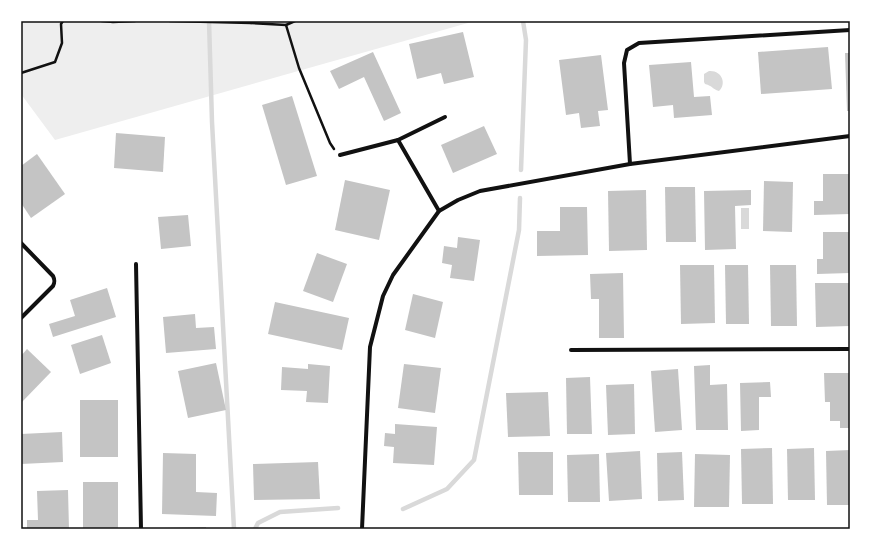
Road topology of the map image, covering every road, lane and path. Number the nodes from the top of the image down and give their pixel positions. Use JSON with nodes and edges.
{"nodes":[{"id":1,"x":63,"y":21,"type":"edge"},
{"id":2,"x":102,"y":21,"type":"edge"},
{"id":3,"x":135,"y":21,"type":"edge"},
{"id":4,"x":170,"y":21,"type":"edge"},
{"id":5,"x":247,"y":21,"type":"edge"},
{"id":6,"x":295,"y":21,"type":"edge"},
{"id":7,"x":251,"y":23,"type":"junction"},
{"id":8,"x":286,"y":25,"type":"junction"},
{"id":9,"x":850,"y":30,"type":"edge"},
{"id":10,"x":21,"y":73,"type":"edge"},
{"id":11,"x":445,"y":117,"type":"dead end"},
{"id":12,"x":850,"y":136,"type":"edge"},
{"id":13,"x":398,"y":140,"type":"junction"},
{"id":14,"x":340,"y":155,"type":"joint"},
{"id":15,"x":630,"y":164,"type":"junction"},
{"id":16,"x":440,"y":212,"type":"junction"},
{"id":17,"x":21,"y":243,"type":"edge"},
{"id":18,"x":136,"y":264,"type":"dead end"},
{"id":19,"x":21,"y":318,"type":"edge"},
{"id":20,"x":850,"y":349,"type":"edge"},
{"id":21,"x":571,"y":350,"type":"dead end"},
{"id":22,"x":141,"y":529,"type":"edge"},
{"id":23,"x":362,"y":529,"type":"edge"}],
"edges":[{"from":1,"to":10,"type":"path"},
{"from":2,"to":3,"type":"path"},
{"from":4,"to":7,"type":"path"},
{"from":5,"to":7,"type":"path"},
{"from":6,"to":8,"type":"path"},
{"from":7,"to":8,"type":"path"},
{"from":8,"to":14,"type":"path"},
{"from":9,"to":15,"type":"street"},
{"from":11,"to":13,"type":"street"},
{"from":12,"to":15,"type":"street"},
{"from":13,"to":14,"type":"street"},
{"from":13,"to":16,"type":"street"},
{"from":15,"to":16,"type":"street"},
{"from":16,"to":23,"type":"street"},
{"from":17,"to":19,"type":"street"},
{"from":18,"to":22,"type":"street"},
{"from":20,"to":21,"type":"street"}]}
